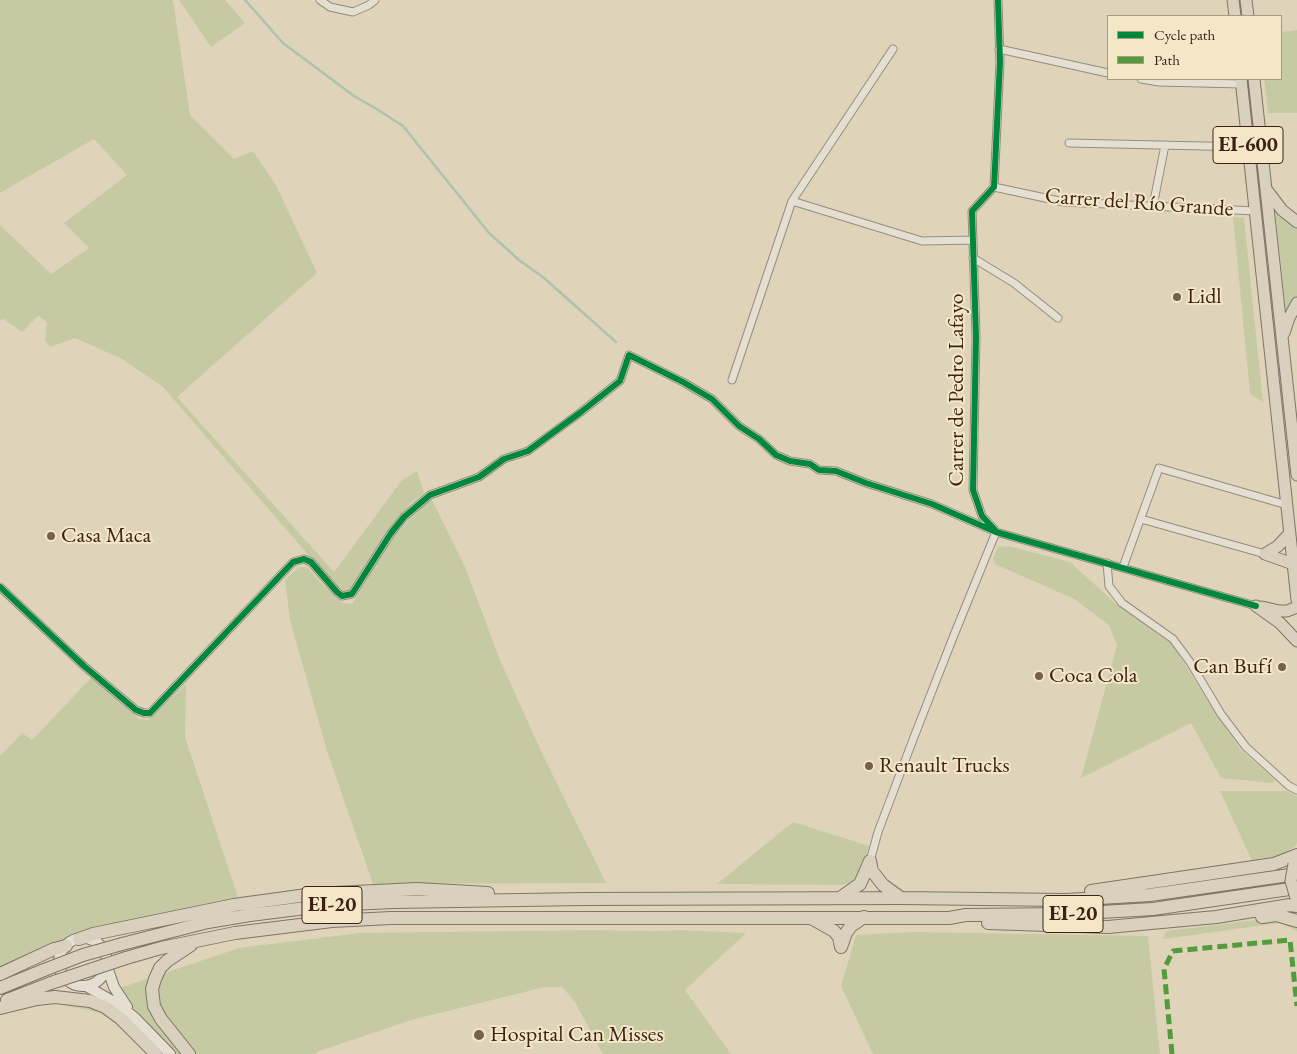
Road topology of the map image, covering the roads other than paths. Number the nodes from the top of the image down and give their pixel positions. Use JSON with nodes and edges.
{"nodes":[{"id":1,"x":320,"y":0,"type":"edge"},
{"id":2,"x":376,"y":0,"type":"edge"},
{"id":3,"x":998,"y":0,"type":"edge"},
{"id":4,"x":1233,"y":0,"type":"edge"},
{"id":5,"x":1246,"y":0,"type":"edge"},
{"id":6,"x":1235,"y":15,"type":"edge"},
{"id":7,"x":1248,"y":15,"type":"edge"},
{"id":8,"x":893,"y":49,"type":"dead end"},
{"id":9,"x":999,"y":49,"type":"junction"},
{"id":10,"x":1107,"y":73,"type":"edge"},
{"id":11,"x":1147,"y":80,"type":"edge"},
{"id":12,"x":1254,"y":80,"type":"edge"},
{"id":13,"x":1242,"y":82,"type":"edge"},
{"id":14,"x":1069,"y":143,"type":"dead end"},
{"id":15,"x":1165,"y":145,"type":"junction"},
{"id":16,"x":1249,"y":147,"type":"junction"},
{"id":17,"x":994,"y":187,"type":"junction"},
{"id":18,"x":1266,"y":189,"type":"junction"},
{"id":19,"x":792,"y":202,"type":"junction"},
{"id":20,"x":1153,"y":206,"type":"junction"},
{"id":21,"x":1256,"y":211,"type":"junction"},
{"id":22,"x":1297,"y":222,"type":"edge"},
{"id":23,"x":972,"y":240,"type":"junction"},
{"id":24,"x":973,"y":258,"type":"junction"},
{"id":25,"x":1297,"y":303,"type":"edge"},
{"id":26,"x":1058,"y":318,"type":"dead end"},
{"id":27,"x":1282,"y":337,"type":"junction"},
{"id":28,"x":732,"y":380,"type":"dead end"},
{"id":29,"x":1297,"y":476,"type":"edge"},
{"id":30,"x":1287,"y":505,"type":"junction"},
{"id":31,"x":1141,"y":519,"type":"junction"},
{"id":32,"x":996,"y":532,"type":"junction"},
{"id":33,"x":1290,"y":532,"type":"junction"},
{"id":34,"x":1265,"y":554,"type":"junction"},
{"id":35,"x":1107,"y":563,"type":"junction"},
{"id":36,"x":1293,"y":564,"type":"junction"},
{"id":37,"x":1123,"y":567,"type":"junction"},
{"id":38,"x":0,"y":587,"type":"edge"},
{"id":39,"x":1297,"y":600,"type":"edge"},
{"id":40,"x":1256,"y":606,"type":"junction"},
{"id":41,"x":1297,"y":607,"type":"edge"},
{"id":42,"x":1297,"y":641,"type":"edge"},
{"id":43,"x":1297,"y":790,"type":"edge"},
{"id":44,"x":870,"y":861,"type":"junction"},
{"id":45,"x":1296,"y":863,"type":"edge"},
{"id":46,"x":840,"y":898,"type":"junction"},
{"id":47,"x":901,"y":898,"type":"junction"},
{"id":48,"x":1297,"y":898,"type":"edge"},
{"id":49,"x":546,"y":899,"type":"junction"},
{"id":50,"x":1065,"y":900,"type":"junction"},
{"id":51,"x":864,"y":916,"type":"junction"},
{"id":52,"x":809,"y":917,"type":"junction"},
{"id":53,"x":949,"y":918,"type":"junction"},
{"id":54,"x":1297,"y":921,"type":"edge"},
{"id":55,"x":1108,"y":927,"type":"junction"},
{"id":56,"x":79,"y":939,"type":"junction"},
{"id":57,"x":200,"y":939,"type":"junction"},
{"id":58,"x":66,"y":946,"type":"junction"},
{"id":59,"x":106,"y":968,"type":"junction"},
{"id":60,"x":0,"y":974,"type":"edge"},
{"id":61,"x":86,"y":986,"type":"junction"},
{"id":62,"x":0,"y":988,"type":"edge"},
{"id":63,"x":0,"y":1003,"type":"edge"},
{"id":64,"x":0,"y":1008,"type":"edge"},
{"id":65,"x":135,"y":1018,"type":"junction"},
{"id":66,"x":156,"y":1054,"type":"edge"},
{"id":67,"x":170,"y":1054,"type":"edge"},
{"id":68,"x":189,"y":1054,"type":"edge"}],
"edges":[{"from":1,"to":2,"type":"street"},
{"from":3,"to":9,"type":"street"},
{"from":4,"to":6,"type":"main road"},
{"from":5,"to":7,"type":"main road"},
{"from":8,"to":19,"type":"street"},
{"from":9,"to":10,"type":"street"},
{"from":9,"to":17,"type":"street"},
{"from":11,"to":13,"type":"street"},
{"from":12,"to":18,"type":"main road","number":"EI-600"},
{"from":13,"to":16,"type":"main road","number":"EI-600"},
{"from":14,"to":15,"type":"street"},
{"from":15,"to":16,"type":"street"},
{"from":15,"to":20,"type":"street"},
{"from":16,"to":21,"type":"main road","number":"EI-600"},
{"from":17,"to":20,"type":"street","name":"Carrer del Río Grande"},
{"from":17,"to":23,"type":"street","name":"Carrer de Pedro Lafayo"},
{"from":18,"to":22,"type":"main road"},
{"from":18,"to":27,"type":"main road","number":"EI-600"},
{"from":19,"to":23,"type":"street"},
{"from":19,"to":28,"type":"street"},
{"from":20,"to":21,"type":"street","name":"Carrer del Río Grande"},
{"from":21,"to":30,"type":"main road","number":"EI-600"},
{"from":23,"to":24,"type":"street","name":"Carrer de Pedro Lafayo"},
{"from":24,"to":26,"type":"street"},
{"from":24,"to":32,"type":"street","name":"Carrer de Pedro Lafayo"},
{"from":25,"to":27,"type":"main road"},
{"from":27,"to":29,"type":"main road","number":"EI-600"},
{"from":30,"to":31,"type":"street"},
{"from":30,"to":33,"type":"main road","number":"EI-600"},
{"from":31,"to":34,"type":"street"},
{"from":31,"to":37,"type":"street"},
{"from":32,"to":35,"type":"street"},
{"from":32,"to":38,"type":"street"},
{"from":32,"to":44,"type":"street"},
{"from":33,"to":34,"type":"main road"},
{"from":33,"to":36,"type":"main road","number":"EI-600"},
{"from":34,"to":36,"type":"main road"},
{"from":35,"to":37,"type":"street"},
{"from":35,"to":43,"type":"street"},
{"from":36,"to":39,"type":"main road","number":"EI-600"},
{"from":37,"to":40,"type":"street"},
{"from":40,"to":41,"type":"main road"},
{"from":40,"to":42,"type":"main road"},
{"from":44,"to":46,"type":"highway"},
{"from":44,"to":47,"type":"highway"},
{"from":45,"to":48,"type":"main road","bridge":true},
{"from":45,"to":50,"type":"highway","number":"EI-20"},
{"from":45,"to":50,"type":"highway"},
{"from":46,"to":47,"type":"highway","number":"EI-20"},
{"from":46,"to":49,"type":"highway","number":"EI-20"},
{"from":47,"to":50,"type":"highway","number":"EI-20"},
{"from":48,"to":53,"type":"highway","number":"EI-20"},
{"from":48,"to":55,"type":"highway"},
{"from":49,"to":56,"type":"highway"},
{"from":49,"to":62,"type":"highway","number":"EI-20","bridge":true},
{"from":51,"to":52,"type":"highway","number":"EI-20"},
{"from":51,"to":52,"type":"highway"},
{"from":51,"to":53,"type":"highway","number":"EI-20"},
{"from":52,"to":57,"type":"highway","number":"EI-20"},
{"from":53,"to":55,"type":"highway"},
{"from":54,"to":55,"type":"highway"},
{"from":56,"to":58,"type":"street"},
{"from":56,"to":59,"type":"street"},
{"from":57,"to":63,"type":"highway","number":"EI-20","bridge":true},
{"from":57,"to":68,"type":"highway"},
{"from":58,"to":60,"type":"highway"},
{"from":58,"to":61,"type":"street"},
{"from":59,"to":61,"type":"street"},
{"from":59,"to":65,"type":"street"},
{"from":61,"to":65,"type":"street"},
{"from":64,"to":66,"type":"highway"},
{"from":65,"to":67,"type":"street"}]}
